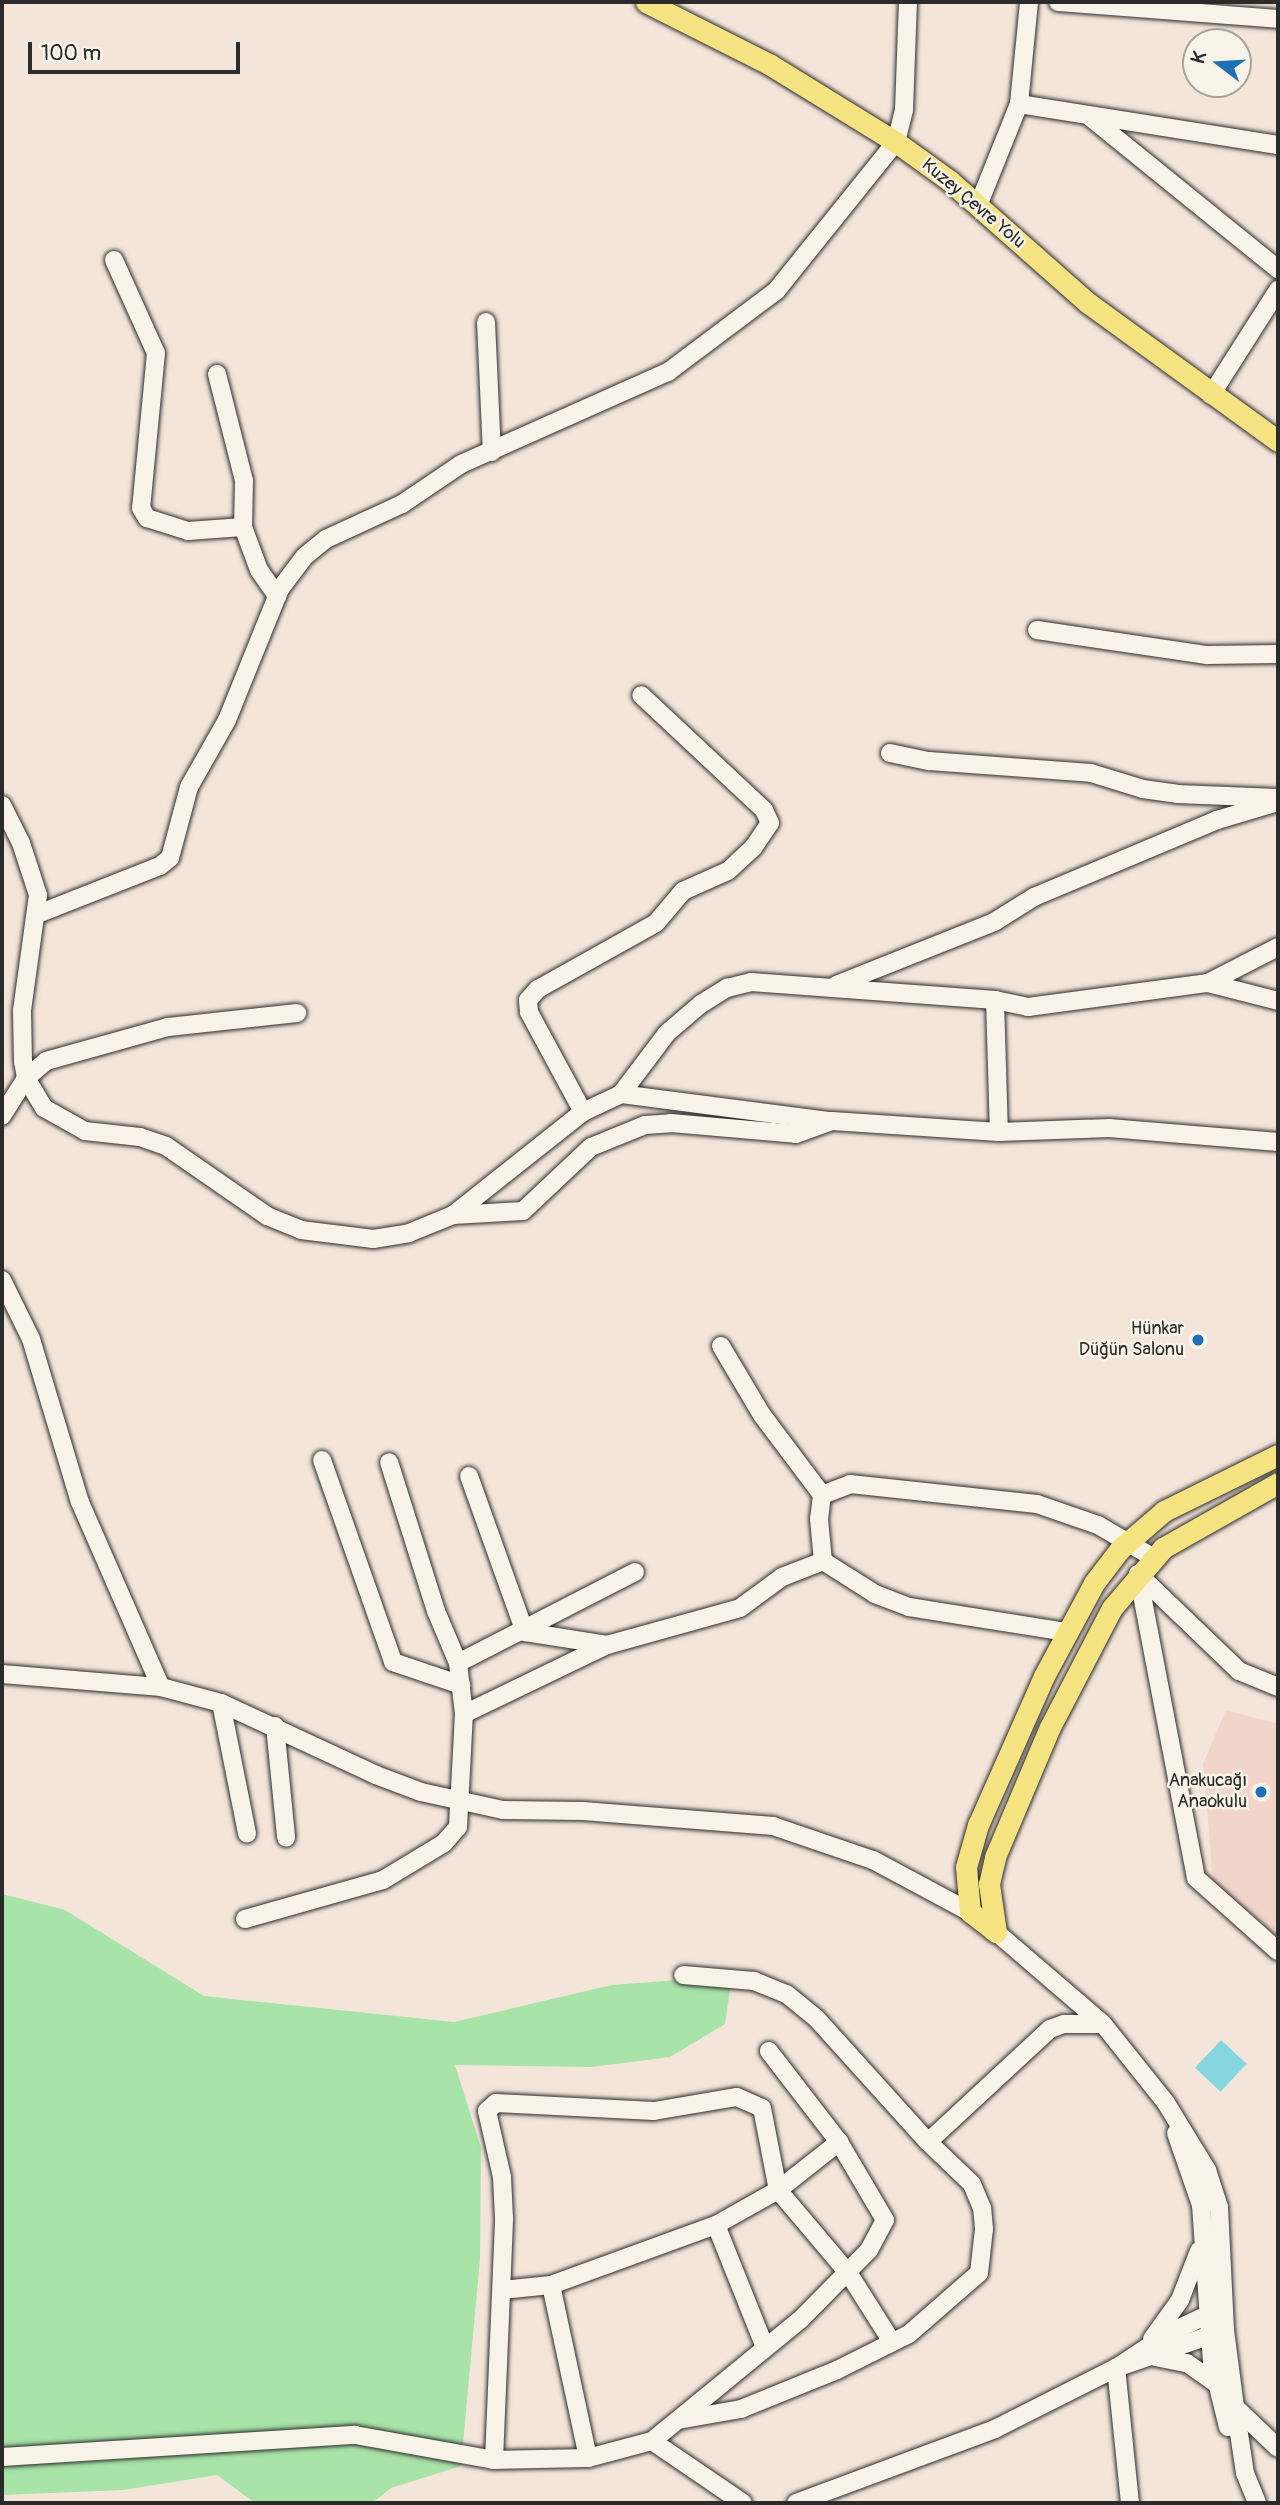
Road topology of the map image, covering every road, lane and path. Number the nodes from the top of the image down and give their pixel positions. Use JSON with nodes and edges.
{"nodes":[{"id":1,"x":646,"y":2,"type":"edge"},
{"id":2,"x":908,"y":2,"type":"edge"},
{"id":3,"x":1028,"y":2,"type":"edge"},
{"id":4,"x":1058,"y":2,"type":"edge"},
{"id":5,"x":1278,"y":19,"type":"edge"},
{"id":6,"x":1019,"y":104,"type":"junction"},
{"id":7,"x":1090,"y":117,"type":"junction"},
{"id":8,"x":896,"y":142,"type":"junction"},
{"id":9,"x":1278,"y":145,"type":"edge"},
{"id":10,"x":978,"y":206,"type":"junction"},
{"id":11,"x":114,"y":260,"type":"dead end"},
{"id":12,"x":1278,"y":269,"type":"edge"},
{"id":13,"x":1278,"y":289,"type":"edge"},
{"id":14,"x":486,"y":322,"type":"dead end"},
{"id":15,"x":217,"y":374,"type":"dead end"},
{"id":16,"x":1211,"y":395,"type":"junction"},
{"id":17,"x":1278,"y":441,"type":"edge"},
{"id":18,"x":492,"y":452,"type":"junction"},
{"id":19,"x":243,"y":527,"type":"junction"},
{"id":20,"x":277,"y":596,"type":"junction"},
{"id":21,"x":1037,"y":630,"type":"dead end"},
{"id":22,"x":1278,"y":654,"type":"edge"},
{"id":23,"x":640,"y":695,"type":"dead end"},
{"id":24,"x":890,"y":753,"type":"dead end"},
{"id":25,"x":1278,"y":800,"type":"edge"},
{"id":26,"x":2,"y":805,"type":"edge"},
{"id":27,"x":38,"y":914,"type":"junction"},
{"id":28,"x":1278,"y":947,"type":"edge"},
{"id":29,"x":1208,"y":983,"type":"junction"},
{"id":30,"x":832,"y":986,"type":"junction"},
{"id":31,"x":995,"y":1000,"type":"junction"},
{"id":32,"x":1278,"y":1001,"type":"edge"},
{"id":33,"x":297,"y":1013,"type":"dead end"},
{"id":34,"x":26,"y":1078,"type":"junction"},
{"id":35,"x":621,"y":1094,"type":"junction"},
{"id":36,"x":583,"y":1112,"type":"junction"},
{"id":37,"x":2,"y":1116,"type":"edge"},
{"id":38,"x":832,"y":1121,"type":"junction"},
{"id":39,"x":999,"y":1132,"type":"junction"},
{"id":40,"x":1278,"y":1142,"type":"edge"},
{"id":41,"x":453,"y":1215,"type":"junction"},
{"id":42,"x":2,"y":1280,"type":"edge"},
{"id":43,"x":721,"y":1346,"type":"dead end"},
{"id":44,"x":1278,"y":1455,"type":"edge"},
{"id":45,"x":322,"y":1460,"type":"dead end"},
{"id":46,"x":390,"y":1462,"type":"dead end"},
{"id":47,"x":470,"y":1476,"type":"dead end"},
{"id":48,"x":1275,"y":1489,"type":"edge"},
{"id":49,"x":822,"y":1494,"type":"junction"},
{"id":50,"x":1128,"y":1542,"type":"junction"},
{"id":51,"x":1154,"y":1558,"type":"junction"},
{"id":52,"x":823,"y":1561,"type":"junction"},
{"id":53,"x":635,"y":1573,"type":"dead end"},
{"id":54,"x":1138,"y":1574,"type":"junction"},
{"id":55,"x":525,"y":1632,"type":"junction"},
{"id":56,"x":1067,"y":1632,"type":"junction"},
{"id":57,"x":607,"y":1644,"type":"junction"},
{"id":58,"x":458,"y":1664,"type":"junction"},
{"id":59,"x":2,"y":1674,"type":"edge"},
{"id":60,"x":461,"y":1685,"type":"junction"},
{"id":61,"x":161,"y":1687,"type":"junction"},
{"id":62,"x":1278,"y":1687,"type":"edge"},
{"id":63,"x":221,"y":1703,"type":"junction"},
{"id":64,"x":464,"y":1714,"type":"junction"},
{"id":65,"x":275,"y":1726,"type":"junction"},
{"id":66,"x":457,"y":1800,"type":"junction"},
{"id":67,"x":247,"y":1833,"type":"dead end"},
{"id":68,"x":286,"y":1837,"type":"dead end"},
{"id":69,"x":970,"y":1912,"type":"junction"},
{"id":70,"x":245,"y":1919,"type":"dead end"},
{"id":71,"x":996,"y":1932,"type":"junction"},
{"id":72,"x":1278,"y":1951,"type":"edge"},
{"id":73,"x":683,"y":1975,"type":"dead end"},
{"id":74,"x":1103,"y":2024,"type":"junction"},
{"id":75,"x":769,"y":2051,"type":"dead end"},
{"id":76,"x":1166,"y":2103,"type":"junction"},
{"id":77,"x":928,"y":2142,"type":"junction"},
{"id":78,"x":839,"y":2143,"type":"junction"},
{"id":79,"x":778,"y":2190,"type":"junction"},
{"id":80,"x":716,"y":2225,"type":"junction"},
{"id":81,"x":1203,"y":2237,"type":"junction"},
{"id":82,"x":849,"y":2274,"type":"junction"},
{"id":83,"x":551,"y":2285,"type":"junction"},
{"id":84,"x":502,"y":2290,"type":"junction"},
{"id":85,"x":1216,"y":2311,"type":"junction"},
{"id":86,"x":1217,"y":2333,"type":"junction"},
{"id":87,"x":892,"y":2343,"type":"junction"},
{"id":88,"x":764,"y":2345,"type":"junction"},
{"id":89,"x":1145,"y":2352,"type":"junction"},
{"id":90,"x":1116,"y":2368,"type":"junction"},
{"id":91,"x":1218,"y":2385,"type":"junction"},
{"id":92,"x":1235,"y":2407,"type":"junction"},
{"id":93,"x":672,"y":2422,"type":"junction"},
{"id":94,"x":652,"y":2441,"type":"junction"},
{"id":95,"x":1278,"y":2448,"type":"edge"},
{"id":96,"x":2,"y":2457,"type":"edge"},
{"id":97,"x":588,"y":2458,"type":"junction"},
{"id":98,"x":494,"y":2460,"type":"junction"},
{"id":99,"x":1245,"y":2473,"type":"junction"},
{"id":100,"x":840,"y":2495,"type":"edge"},
{"id":101,"x":743,"y":2503,"type":"edge"},
{"id":102,"x":796,"y":2503,"type":"edge"},
{"id":103,"x":1130,"y":2503,"type":"edge"},
{"id":104,"x":1257,"y":2503,"type":"edge"}],
"edges":[{"from":1,"to":8,"type":"main road","name":"Kuzey Çevre Yolu"},
{"from":2,"to":8,"type":"street"},
{"from":3,"to":6,"type":"street"},
{"from":4,"to":5,"type":"street"},
{"from":6,"to":7,"type":"street"},
{"from":6,"to":10,"type":"street"},
{"from":7,"to":9,"type":"street"},
{"from":7,"to":12,"type":"street"},
{"from":8,"to":10,"type":"main road","name":"Kuzey Çevre Yolu"},
{"from":8,"to":18,"type":"street"},
{"from":10,"to":16,"type":"main road","name":"Kuzey Çevre Yolu"},
{"from":11,"to":19,"type":"street"},
{"from":13,"to":16,"type":"street"},
{"from":14,"to":18,"type":"street"},
{"from":15,"to":19,"type":"street"},
{"from":16,"to":17,"type":"main road","name":"Kuzey Çevre Yolu"},
{"from":18,"to":20,"type":"street"},
{"from":19,"to":20,"type":"street"},
{"from":20,"to":27,"type":"street"},
{"from":21,"to":22,"type":"street"},
{"from":23,"to":36,"type":"street"},
{"from":24,"to":25,"type":"street"},
{"from":25,"to":30,"type":"street"},
{"from":26,"to":27,"type":"street"},
{"from":27,"to":34,"type":"street"},
{"from":28,"to":29,"type":"street"},
{"from":29,"to":31,"type":"street"},
{"from":29,"to":32,"type":"street"},
{"from":30,"to":31,"type":"street"},
{"from":30,"to":35,"type":"street"},
{"from":31,"to":39,"type":"street"},
{"from":33,"to":34,"type":"street"},
{"from":34,"to":37,"type":"street"},
{"from":34,"to":41,"type":"street"},
{"from":35,"to":36,"type":"street"},
{"from":35,"to":38,"type":"street"},
{"from":36,"to":41,"type":"street"},
{"from":38,"to":39,"type":"street"},
{"from":38,"to":41,"type":"street"},
{"from":39,"to":40,"type":"street"},
{"from":42,"to":61,"type":"street"},
{"from":43,"to":49,"type":"street"},
{"from":44,"to":50,"type":"main road"},
{"from":45,"to":60,"type":"street"},
{"from":46,"to":58,"type":"street"},
{"from":47,"to":55,"type":"street"},
{"from":48,"to":51,"type":"main road"},
{"from":49,"to":50,"type":"street"},
{"from":49,"to":52,"type":"street"},
{"from":50,"to":51,"type":"street"},
{"from":50,"to":56,"type":"main road"},
{"from":51,"to":54,"type":"main road"},
{"from":52,"to":56,"type":"street"},
{"from":52,"to":57,"type":"street"},
{"from":53,"to":55,"type":"street"},
{"from":54,"to":62,"type":"street"},
{"from":54,"to":71,"type":"main road"},
{"from":54,"to":72,"type":"street"},
{"from":55,"to":57,"type":"street"},
{"from":55,"to":58,"type":"street"},
{"from":56,"to":69,"type":"main road"},
{"from":57,"to":64,"type":"street"},
{"from":58,"to":60,"type":"street"},
{"from":59,"to":61,"type":"street"},
{"from":60,"to":64,"type":"street"},
{"from":61,"to":63,"type":"street"},
{"from":63,"to":65,"type":"street"},
{"from":63,"to":67,"type":"street"},
{"from":64,"to":66,"type":"street"},
{"from":65,"to":66,"type":"street"},
{"from":65,"to":68,"type":"street"},
{"from":66,"to":69,"type":"street"},
{"from":66,"to":70,"type":"street"},
{"from":69,"to":71,"type":"main road"},
{"from":71,"to":74,"type":"street"},
{"from":73,"to":77,"type":"street"},
{"from":74,"to":76,"type":"street"},
{"from":74,"to":77,"type":"street"},
{"from":75,"to":78,"type":"street"},
{"from":76,"to":81,"type":"street"},
{"from":76,"to":85,"type":"street"},
{"from":77,"to":87,"type":"street"},
{"from":78,"to":79,"type":"street"},
{"from":78,"to":82,"type":"street"},
{"from":79,"to":80,"type":"street"},
{"from":79,"to":82,"type":"street"},
{"from":79,"to":84,"type":"street"},
{"from":80,"to":83,"type":"street"},
{"from":80,"to":88,"type":"street"},
{"from":81,"to":85,"type":"street"},
{"from":81,"to":89,"type":"street"},
{"from":82,"to":87,"type":"street"},
{"from":82,"to":88,"type":"street"},
{"from":83,"to":84,"type":"street"},
{"from":83,"to":97,"type":"street"},
{"from":84,"to":98,"type":"street"},
{"from":85,"to":86,"type":"street"},
{"from":85,"to":89,"type":"street"},
{"from":86,"to":89,"type":"street"},
{"from":86,"to":91,"type":"street"},
{"from":86,"to":92,"type":"street"},
{"from":87,"to":93,"type":"street"},
{"from":88,"to":93,"type":"street"},
{"from":89,"to":90,"type":"street"},
{"from":89,"to":91,"type":"street"},
{"from":90,"to":100,"type":"street"},
{"from":90,"to":103,"type":"street"},
{"from":91,"to":99,"type":"street"},
{"from":92,"to":95,"type":"street"},
{"from":92,"to":99,"type":"street"},
{"from":93,"to":94,"type":"street"},
{"from":94,"to":97,"type":"street"},
{"from":94,"to":101,"type":"street"},
{"from":96,"to":98,"type":"street"},
{"from":97,"to":98,"type":"street"},
{"from":99,"to":104,"type":"street"},
{"from":100,"to":102,"type":"street"}]}
